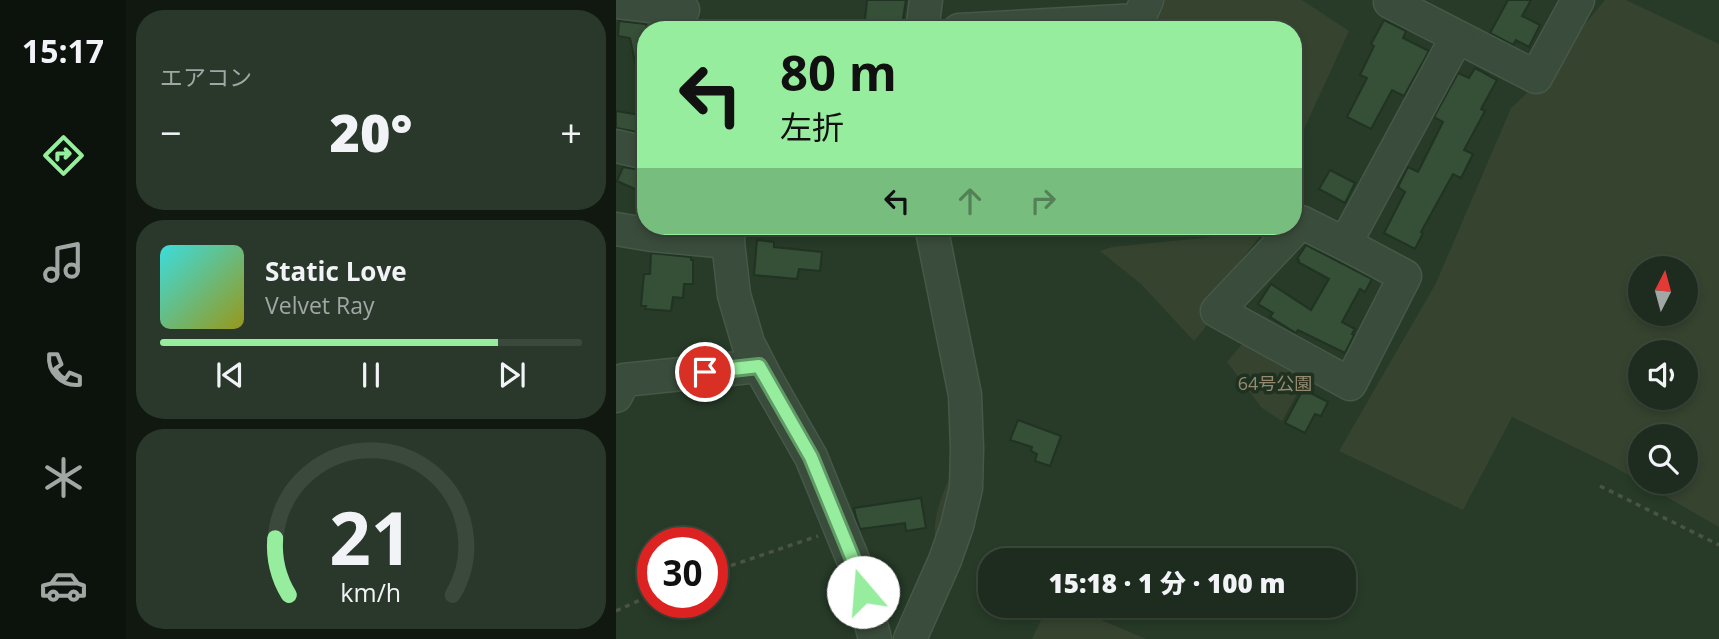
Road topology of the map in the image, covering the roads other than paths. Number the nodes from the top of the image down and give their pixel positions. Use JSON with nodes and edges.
{"nodes":[{"id":1,"x":926,"y":0,"type":"edge"},
{"id":2,"x":1147,"y":0,"type":"edge"},
{"id":3,"x":1391,"y":0,"type":"edge"},
{"id":4,"x":1578,"y":0,"type":"edge"},
{"id":5,"x":616,"y":2,"type":"edge"},
{"id":6,"x":1064,"y":12,"type":"edge"},
{"id":7,"x":684,"y":13,"type":"edge"},
{"id":8,"x":923,"y":21,"type":"edge"},
{"id":9,"x":1012,"y":21,"type":"edge"},
{"id":10,"x":1457,"y":37,"type":"junction"},
{"id":11,"x":616,"y":146,"type":"edge"},
{"id":12,"x":637,"y":151,"type":"edge"},
{"id":13,"x":1302,"y":222,"type":"edge"},
{"id":14,"x":616,"y":229,"type":"edge"},
{"id":15,"x":637,"y":232,"type":"edge"},
{"id":16,"x":728,"y":235,"type":"edge"},
{"id":17,"x":933,"y":235,"type":"edge"},
{"id":18,"x":1289,"y":235,"type":"edge"},
{"id":19,"x":1345,"y":244,"type":"junction"},
{"id":20,"x":759,"y":366,"type":"junction"},
{"id":21,"x":616,"y":396,"type":"edge"},
{"id":22,"x":875,"y":639,"type":"edge"},
{"id":23,"x":910,"y":639,"type":"edge"}],
"edges":[{"from":1,"to":8,"type":"street"},
{"from":2,"to":6,"type":"street"},
{"from":3,"to":10,"type":"street"},
{"from":4,"to":10,"type":"street"},
{"from":5,"to":7,"type":"street"},
{"from":6,"to":9,"type":"street"},
{"from":10,"to":19,"type":"street"},
{"from":11,"to":12,"type":"street"},
{"from":13,"to":19,"type":"street"},
{"from":14,"to":15,"type":"street"},
{"from":16,"to":20,"type":"street"},
{"from":17,"to":23,"type":"street"},
{"from":18,"to":19,"type":"street"},
{"from":20,"to":21,"type":"street"},
{"from":20,"to":22,"type":"street"}]}
